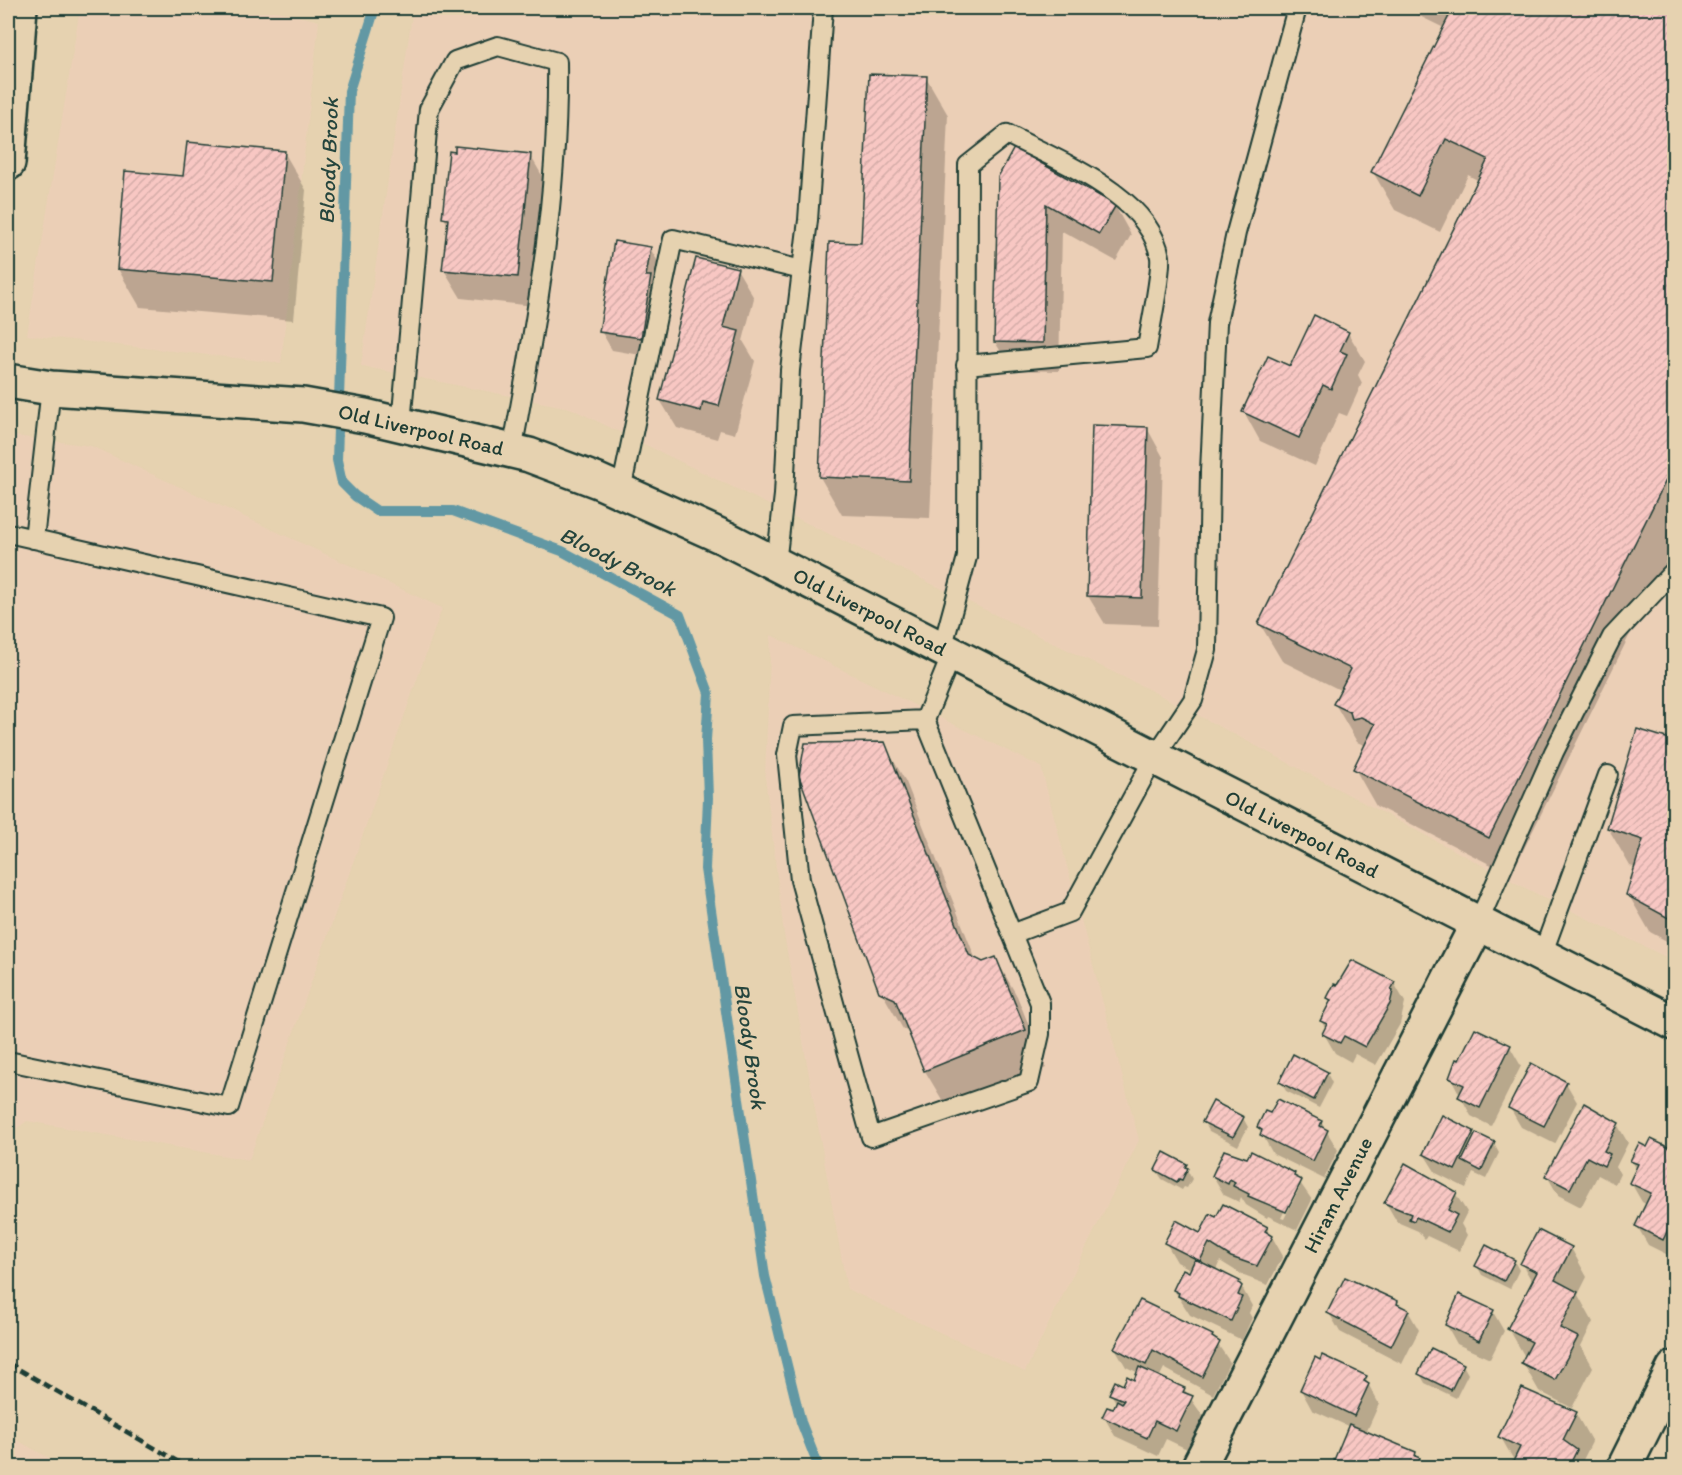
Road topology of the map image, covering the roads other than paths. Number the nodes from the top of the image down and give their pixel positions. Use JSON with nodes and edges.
{"nodes":[{"id":1,"x":20,"y":8,"type":"edge"},
{"id":2,"x":823,"y":8,"type":"edge"},
{"id":3,"x":1297,"y":8,"type":"edge"},
{"id":4,"x":8,"y":163,"type":"edge"},
{"id":5,"x":802,"y":270,"type":"junction"},
{"id":6,"x":966,"y":364,"type":"junction"},
{"id":7,"x":8,"y":381,"type":"edge"},
{"id":8,"x":51,"y":387,"type":"junction"},
{"id":9,"x":401,"y":424,"type":"junction"},
{"id":10,"x":512,"y":451,"type":"junction"},
{"id":11,"x":621,"y":491,"type":"junction"},
{"id":12,"x":8,"y":533,"type":"edge"},
{"id":13,"x":34,"y":539,"type":"junction"},
{"id":14,"x":776,"y":564,"type":"junction"},
{"id":15,"x":1674,"y":571,"type":"edge"},
{"id":16,"x":947,"y":652,"type":"junction"},
{"id":17,"x":925,"y":720,"type":"junction"},
{"id":18,"x":1154,"y":758,"type":"junction"},
{"id":19,"x":1608,"y":775,"type":"dead end"},
{"id":20,"x":1478,"y":923,"type":"junction"},
{"id":21,"x":1012,"y":934,"type":"junction"},
{"id":22,"x":1542,"y":955,"type":"junction"},
{"id":23,"x":1674,"y":1023,"type":"edge"},
{"id":24,"x":8,"y":1061,"type":"edge"},
{"id":25,"x":1674,"y":1368,"type":"edge"},
{"id":26,"x":1198,"y":1467,"type":"edge"},
{"id":27,"x":1624,"y":1467,"type":"edge"}],
"edges":[{"from":1,"to":4,"type":"main road"},
{"from":2,"to":5,"type":"lane"},
{"from":3,"to":18,"type":"lane"},
{"from":5,"to":11,"type":"lane"},
{"from":5,"to":14,"type":"lane"},
{"from":6,"to":6,"type":"lane"},
{"from":6,"to":16,"type":"lane"},
{"from":7,"to":8,"type":"main road","name":"Old Liverpool Road"},
{"from":8,"to":9,"type":"main road","name":"Old Liverpool Road"},
{"from":8,"to":13,"type":"lane"},
{"from":9,"to":10,"type":"main road","name":"Old Liverpool Road"},
{"from":9,"to":10,"type":"lane"},
{"from":10,"to":11,"type":"main road","name":"Old Liverpool Road"},
{"from":11,"to":14,"type":"main road","name":"Old Liverpool Road"},
{"from":12,"to":13,"type":"lane"},
{"from":13,"to":24,"type":"lane"},
{"from":14,"to":16,"type":"main road","name":"Old Liverpool Road"},
{"from":15,"to":20,"type":"lane"},
{"from":16,"to":17,"type":"lane"},
{"from":16,"to":18,"type":"main road","name":"Old Liverpool Road"},
{"from":17,"to":21,"type":"lane"},
{"from":17,"to":21,"type":"lane"},
{"from":18,"to":20,"type":"main road","name":"Old Liverpool Road"},
{"from":18,"to":21,"type":"lane"},
{"from":19,"to":22,"type":"lane"},
{"from":20,"to":22,"type":"main road","name":"Old Liverpool Road"},
{"from":20,"to":26,"type":"main road","name":"Hiram Avenue"},
{"from":22,"to":23,"type":"main road","name":"Old Liverpool Road"},
{"from":25,"to":27,"type":"main road"}]}
